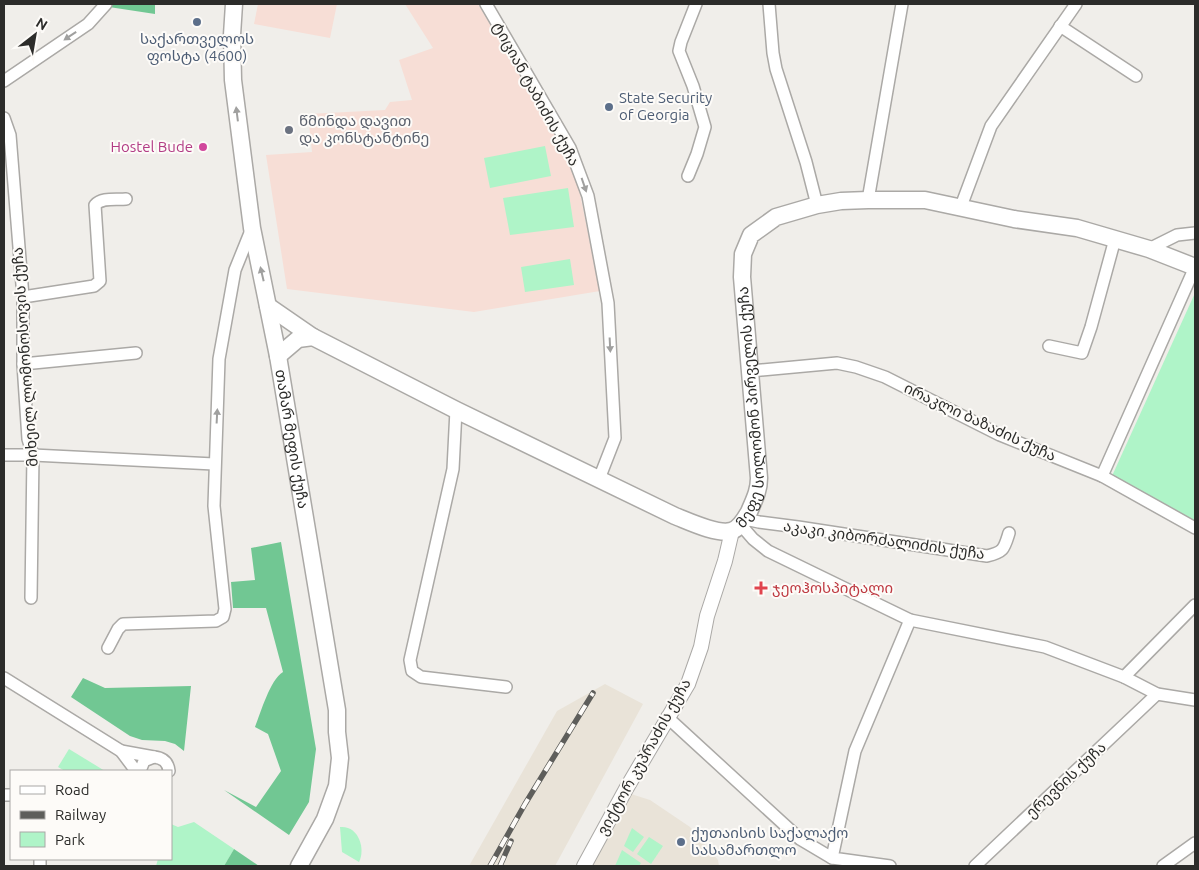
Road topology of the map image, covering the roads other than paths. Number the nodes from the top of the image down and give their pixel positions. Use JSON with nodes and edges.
{"nodes":[{"id":1,"x":106,"y":4,"type":"edge"},
{"id":2,"x":234,"y":4,"type":"edge"},
{"id":3,"x":486,"y":4,"type":"edge"},
{"id":4,"x":696,"y":4,"type":"edge"},
{"id":5,"x":769,"y":4,"type":"edge"},
{"id":6,"x":902,"y":4,"type":"edge"},
{"id":7,"x":1076,"y":4,"type":"edge"},
{"id":8,"x":1060,"y":26,"type":"junction"},
{"id":9,"x":1136,"y":76,"type":"dead end"},
{"id":10,"x":4,"y":81,"type":"edge"},
{"id":11,"x":4,"y":118,"type":"edge"},
{"id":12,"x":688,"y":176,"type":"dead end"},
{"id":13,"x":126,"y":199,"type":"dead end"},
{"id":14,"x":868,"y":200,"type":"junction"},
{"id":15,"x":817,"y":205,"type":"junction"},
{"id":16,"x":960,"y":209,"type":"junction"},
{"id":17,"x":252,"y":228,"type":"junction"},
{"id":18,"x":1195,"y":233,"type":"edge"},
{"id":19,"x":1115,"y":238,"type":"junction"},
{"id":20,"x":1149,"y":249,"type":"junction"},
{"id":21,"x":1195,"y":267,"type":"edge"},
{"id":22,"x":23,"y":296,"type":"junction"},
{"id":23,"x":268,"y":306,"type":"junction"},
{"id":24,"x":313,"y":337,"type":"junction"},
{"id":25,"x":1049,"y":346,"type":"dead end"},
{"id":26,"x":136,"y":353,"type":"dead end"},
{"id":27,"x":278,"y":356,"type":"junction"},
{"id":28,"x":23,"y":364,"type":"junction"},
{"id":29,"x":751,"y":371,"type":"junction"},
{"id":30,"x":456,"y":410,"type":"junction"},
{"id":31,"x":4,"y":455,"type":"edge"},
{"id":32,"x":33,"y":455,"type":"junction"},
{"id":33,"x":214,"y":464,"type":"junction"},
{"id":34,"x":1102,"y":476,"type":"junction"},
{"id":35,"x":599,"y":479,"type":"junction"},
{"id":36,"x":739,"y":525,"type":"junction"},
{"id":37,"x":1195,"y":528,"type":"edge"},
{"id":38,"x":1009,"y":533,"type":"dead end"},
{"id":39,"x":31,"y":598,"type":"dead end"},
{"id":40,"x":1195,"y":606,"type":"edge"},
{"id":41,"x":910,"y":620,"type":"junction"},
{"id":42,"x":108,"y":648,"type":"dead end"},
{"id":43,"x":1124,"y":677,"type":"junction"},
{"id":44,"x":4,"y":678,"type":"edge"},
{"id":45,"x":506,"y":687,"type":"dead end"},
{"id":46,"x":1157,"y":694,"type":"junction"},
{"id":47,"x":1195,"y":700,"type":"edge"},
{"id":48,"x":667,"y":717,"type":"junction"},
{"id":49,"x":120,"y":751,"type":"junction"},
{"id":50,"x":154,"y":757,"type":"junction"},
{"id":51,"x":135,"y":770,"type":"edge"},
{"id":52,"x":140,"y":770,"type":"edge"},
{"id":53,"x":169,"y":770,"type":"edge"},
{"id":54,"x":1195,"y":843,"type":"edge"},
{"id":55,"x":832,"y":858,"type":"junction"},
{"id":56,"x":299,"y":866,"type":"edge"},
{"id":57,"x":584,"y":866,"type":"edge"},
{"id":58,"x":890,"y":866,"type":"edge"},
{"id":59,"x":975,"y":866,"type":"edge"},
{"id":60,"x":1163,"y":866,"type":"edge"}],
"edges":[{"from":1,"to":10,"type":"street","one_way":true},
{"from":17,"to":2,"type":"main road","name":"თამარ მეფის ქუჩა","one_way":true},
{"from":3,"to":35,"type":"street","name":"ტიციან ტაბიძის ქუჩა","one_way":true},
{"from":4,"to":12,"type":"street"},
{"from":5,"to":15,"type":"street"},
{"from":6,"to":14,"type":"street"},
{"from":7,"to":8,"type":"street"},
{"from":8,"to":9,"type":"street"},
{"from":8,"to":16,"type":"street"},
{"from":11,"to":22,"type":"street","name":"მიხეილ ლომონოსოვის ქუჩა"},
{"from":13,"to":22,"type":"street"},
{"from":14,"to":15,"type":"main road","name":"მეფე სოლომონ პირველის ქუჩა"},
{"from":14,"to":16,"type":"main road","name":"მეფე სოლომონ პირველის ქუჩა"},
{"from":15,"to":29,"type":"main road","name":"მეფე სოლომონ პირველის ქუჩა"},
{"from":16,"to":19,"type":"main road","name":"მეფე სოლომონ პირველის ქუჩა"},
{"from":23,"to":17,"type":"main road","name":"თამარ მეფის ქუჩა","one_way":true},
{"from":33,"to":17,"type":"street","one_way":true},
{"from":18,"to":20,"type":"street"},
{"from":19,"to":20,"type":"main road","name":"მეფე სოლომონ პირველის ქუჩა"},
{"from":19,"to":25,"type":"street"},
{"from":20,"to":21,"type":"main road","name":"მეფე სოლომონ პირველის ქუჩა"},
{"from":21,"to":34,"type":"street"},
{"from":22,"to":28,"type":"street","name":"მიხეილ ლომონოსოვის ქუჩა"},
{"from":23,"to":24,"type":"main road","name":"მეფე სოლომონ პირველის ქუჩა"},
{"from":23,"to":27,"type":"main road","name":"თამარ მეფის ქუჩა"},
{"from":24,"to":27,"type":"main road"},
{"from":24,"to":30,"type":"main road","name":"მეფე სოლომონ პირველის ქუჩა"},
{"from":26,"to":28,"type":"street"},
{"from":27,"to":56,"type":"main road","name":"თამარ მეფის ქუჩა"},
{"from":28,"to":32,"type":"street","name":"მიხეილ ლომონოსოვის ქუჩა"},
{"from":29,"to":34,"type":"street","name":"ირაკლი ბაზაძის ქუჩა"},
{"from":29,"to":36,"type":"main road","name":"მეფე სოლომონ პირველის ქუჩა"},
{"from":30,"to":35,"type":"main road","name":"მეფე სოლომონ პირველის ქუჩა"},
{"from":30,"to":45,"type":"street"},
{"from":31,"to":32,"type":"street"},
{"from":32,"to":33,"type":"street"},
{"from":32,"to":39,"type":"street","name":"მიხეილ ლომონოსოვის ქუჩა"},
{"from":33,"to":42,"type":"street"},
{"from":34,"to":37,"type":"street","name":"ირაკლი ბაზაძის ქუჩა"},
{"from":35,"to":36,"type":"main road","name":"მეფე სოლომონ პირველის ქუჩა"},
{"from":36,"to":38,"type":"street","name":"აკაკი კიბორძალიძის ქუჩა"},
{"from":36,"to":41,"type":"street"},
{"from":36,"to":48,"type":"street","name":"ვიქტორ კუპრაძის ქუჩა"},
{"from":40,"to":43,"type":"street"},
{"from":41,"to":43,"type":"street"},
{"from":41,"to":55,"type":"street"},
{"from":43,"to":46,"type":"street"},
{"from":44,"to":49,"type":"street"},
{"from":46,"to":47,"type":"street"},
{"from":46,"to":59,"type":"street","name":"ერევნის ქუჩა"},
{"from":48,"to":55,"type":"street"},
{"from":48,"to":57,"type":"street","name":"ვიქტორ კუპრაძის ქუჩა"},
{"from":49,"to":50,"type":"street"},
{"from":49,"to":51,"type":"street"},
{"from":50,"to":52,"type":"street"},
{"from":50,"to":53,"type":"street"},
{"from":54,"to":60,"type":"street"},
{"from":55,"to":58,"type":"street"}]}
